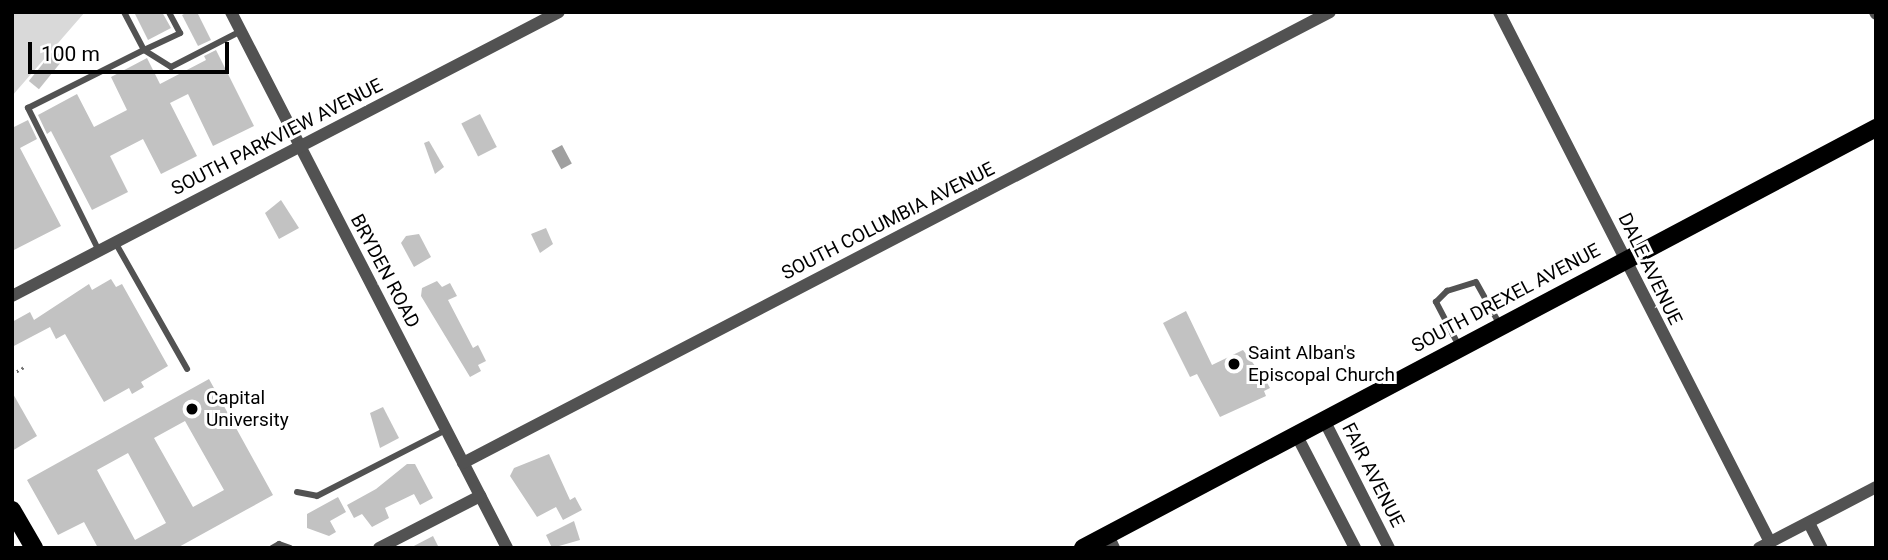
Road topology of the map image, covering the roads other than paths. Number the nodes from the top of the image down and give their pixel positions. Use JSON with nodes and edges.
{"nodes":[{"id":1,"x":124,"y":12,"type":"edge"},
{"id":2,"x":169,"y":12,"type":"edge"},
{"id":3,"x":231,"y":12,"type":"edge"},
{"id":4,"x":559,"y":12,"type":"edge"},
{"id":5,"x":1330,"y":12,"type":"edge"},
{"id":6,"x":1499,"y":12,"type":"edge"},
{"id":7,"x":535,"y":18,"type":"edge"},
{"id":8,"x":239,"y":32,"type":"junction"},
{"id":9,"x":144,"y":50,"type":"junction"},
{"id":10,"x":1876,"y":128,"type":"edge"},
{"id":11,"x":298,"y":147,"type":"junction"},
{"id":12,"x":116,"y":242,"type":"junction"},
{"id":13,"x":99,"y":251,"type":"junction"},
{"id":14,"x":1625,"y":259,"type":"junction"},
{"id":15,"x":12,"y":296,"type":"edge"},
{"id":16,"x":1500,"y":325,"type":"junction"},
{"id":17,"x":1459,"y":346,"type":"junction"},
{"id":18,"x":187,"y":369,"type":"dead end"},
{"id":19,"x":1324,"y":420,"type":"junction"},
{"id":20,"x":446,"y":430,"type":"junction"},
{"id":21,"x":1297,"y":436,"type":"junction"},
{"id":22,"x":463,"y":463,"type":"junction"},
{"id":23,"x":1876,"y":488,"type":"edge"},
{"id":24,"x":296,"y":492,"type":"dead end"},
{"id":25,"x":480,"y":496,"type":"junction"},
{"id":26,"x":12,"y":510,"type":"edge"},
{"id":27,"x":1808,"y":523,"type":"junction"},
{"id":28,"x":1111,"y":541,"type":"edge"},
{"id":29,"x":1765,"y":545,"type":"edge"},
{"id":30,"x":34,"y":548,"type":"edge"},
{"id":31,"x":272,"y":548,"type":"edge"},
{"id":32,"x":290,"y":548,"type":"edge"},
{"id":33,"x":379,"y":548,"type":"edge"},
{"id":34,"x":507,"y":548,"type":"edge"},
{"id":35,"x":1083,"y":548,"type":"edge"},
{"id":36,"x":1355,"y":548,"type":"edge"},
{"id":37,"x":1389,"y":548,"type":"edge"},
{"id":38,"x":1822,"y":548,"type":"edge"}],
"edges":[{"from":1,"to":9,"type":"lane"},
{"from":2,"to":9,"type":"lane"},
{"from":3,"to":8,"type":"street","name":"BRYDEN ROAD"},
{"from":4,"to":7,"type":"street","name":"SOUTH PARKVIEW AVENUE"},
{"from":5,"to":22,"type":"street","name":"SOUTH COLUMBIA AVENUE"},
{"from":6,"to":14,"type":"street","name":"DALE AVENUE"},
{"from":7,"to":11,"type":"street","name":"SOUTH PARKVIEW AVENUE"},
{"from":8,"to":9,"type":"lane"},
{"from":8,"to":11,"type":"street","name":"BRYDEN ROAD"},
{"from":9,"to":13,"type":"lane"},
{"from":10,"to":14,"type":"main road","name":"SOUTH DREXEL AVENUE"},
{"from":11,"to":12,"type":"street","name":"SOUTH PARKVIEW AVENUE"},
{"from":11,"to":20,"type":"street","name":"BRYDEN ROAD"},
{"from":12,"to":13,"type":"street","name":"SOUTH PARKVIEW AVENUE"},
{"from":12,"to":18,"type":"lane"},
{"from":13,"to":15,"type":"street","name":"SOUTH PARKVIEW AVENUE"},
{"from":14,"to":16,"type":"main road","name":"SOUTH DREXEL AVENUE"},
{"from":14,"to":29,"type":"street","name":"DALE AVENUE"},
{"from":16,"to":17,"type":"main road","name":"SOUTH DREXEL AVENUE"},
{"from":16,"to":17,"type":"lane"},
{"from":17,"to":19,"type":"main road","name":"SOUTH DREXEL AVENUE"},
{"from":19,"to":21,"type":"main road","name":"SOUTH DREXEL AVENUE"},
{"from":19,"to":37,"type":"street","name":"FAIR AVENUE"},
{"from":20,"to":22,"type":"street","name":"BRYDEN ROAD"},
{"from":20,"to":24,"type":"lane"},
{"from":21,"to":28,"type":"main road","name":"SOUTH DREXEL AVENUE"},
{"from":21,"to":36,"type":"street"},
{"from":22,"to":25,"type":"street","name":"BRYDEN ROAD"},
{"from":23,"to":27,"type":"street"},
{"from":25,"to":33,"type":"street"},
{"from":25,"to":34,"type":"street","name":"BRYDEN ROAD"},
{"from":26,"to":30,"type":"main road"},
{"from":27,"to":29,"type":"street"},
{"from":27,"to":38,"type":"street"},
{"from":28,"to":35,"type":"main road","name":"SOUTH DREXEL AVENUE"},
{"from":31,"to":32,"type":"lane"}]}
